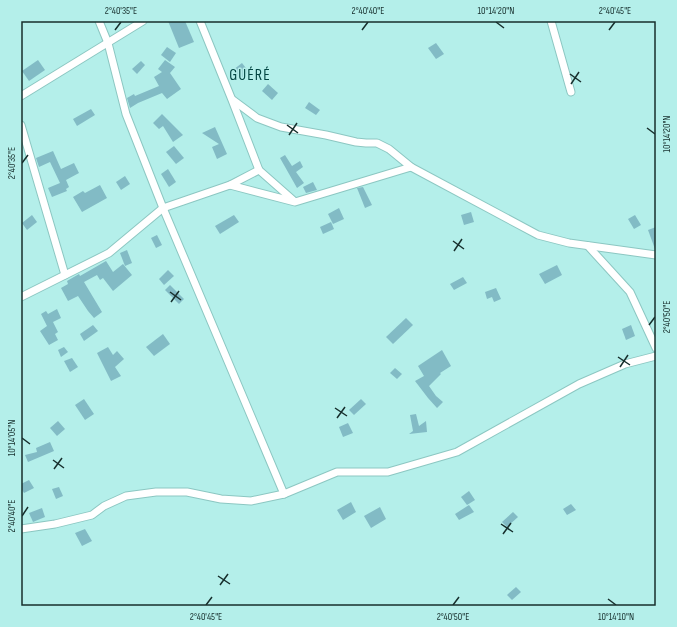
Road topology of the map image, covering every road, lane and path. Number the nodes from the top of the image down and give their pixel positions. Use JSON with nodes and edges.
{"nodes":[{"id":1,"x":99,"y":21,"type":"edge"},
{"id":2,"x":143,"y":21,"type":"edge"},
{"id":3,"x":200,"y":21,"type":"edge"},
{"id":4,"x":551,"y":21,"type":"edge"},
{"id":5,"x":108,"y":44,"type":"junction"},
{"id":6,"x":571,"y":92,"type":"dead end"},
{"id":7,"x":21,"y":96,"type":"edge"},
{"id":8,"x":232,"y":100,"type":"junction"},
{"id":9,"x":21,"y":125,"type":"edge"},
{"id":10,"x":411,"y":167,"type":"junction"},
{"id":11,"x":259,"y":170,"type":"junction"},
{"id":12,"x":230,"y":185,"type":"junction"},
{"id":13,"x":295,"y":202,"type":"junction"},
{"id":14,"x":162,"y":208,"type":"junction"},
{"id":15,"x":588,"y":246,"type":"junction"},
{"id":16,"x":656,"y":255,"type":"edge"},
{"id":17,"x":64,"y":275,"type":"junction"},
{"id":18,"x":21,"y":297,"type":"edge"},
{"id":19,"x":656,"y":348,"type":"edge"},
{"id":20,"x":656,"y":356,"type":"edge"},
{"id":21,"x":284,"y":494,"type":"junction"},
{"id":22,"x":21,"y":529,"type":"edge"}],
"edges":[{"from":1,"to":5,"type":"street"},
{"from":2,"to":5,"type":"street"},
{"from":3,"to":8,"type":"street"},
{"from":4,"to":6,"type":"street"},
{"from":5,"to":7,"type":"street"},
{"from":5,"to":14,"type":"street"},
{"from":8,"to":10,"type":"street"},
{"from":8,"to":11,"type":"street"},
{"from":9,"to":17,"type":"street"},
{"from":10,"to":13,"type":"street"},
{"from":10,"to":15,"type":"street"},
{"from":11,"to":12,"type":"street"},
{"from":11,"to":13,"type":"street"},
{"from":12,"to":13,"type":"street"},
{"from":12,"to":14,"type":"street"},
{"from":14,"to":17,"type":"street"},
{"from":14,"to":21,"type":"street"},
{"from":15,"to":16,"type":"street"},
{"from":15,"to":19,"type":"street"},
{"from":17,"to":18,"type":"street"},
{"from":20,"to":21,"type":"street"},
{"from":21,"to":22,"type":"street"}]}
